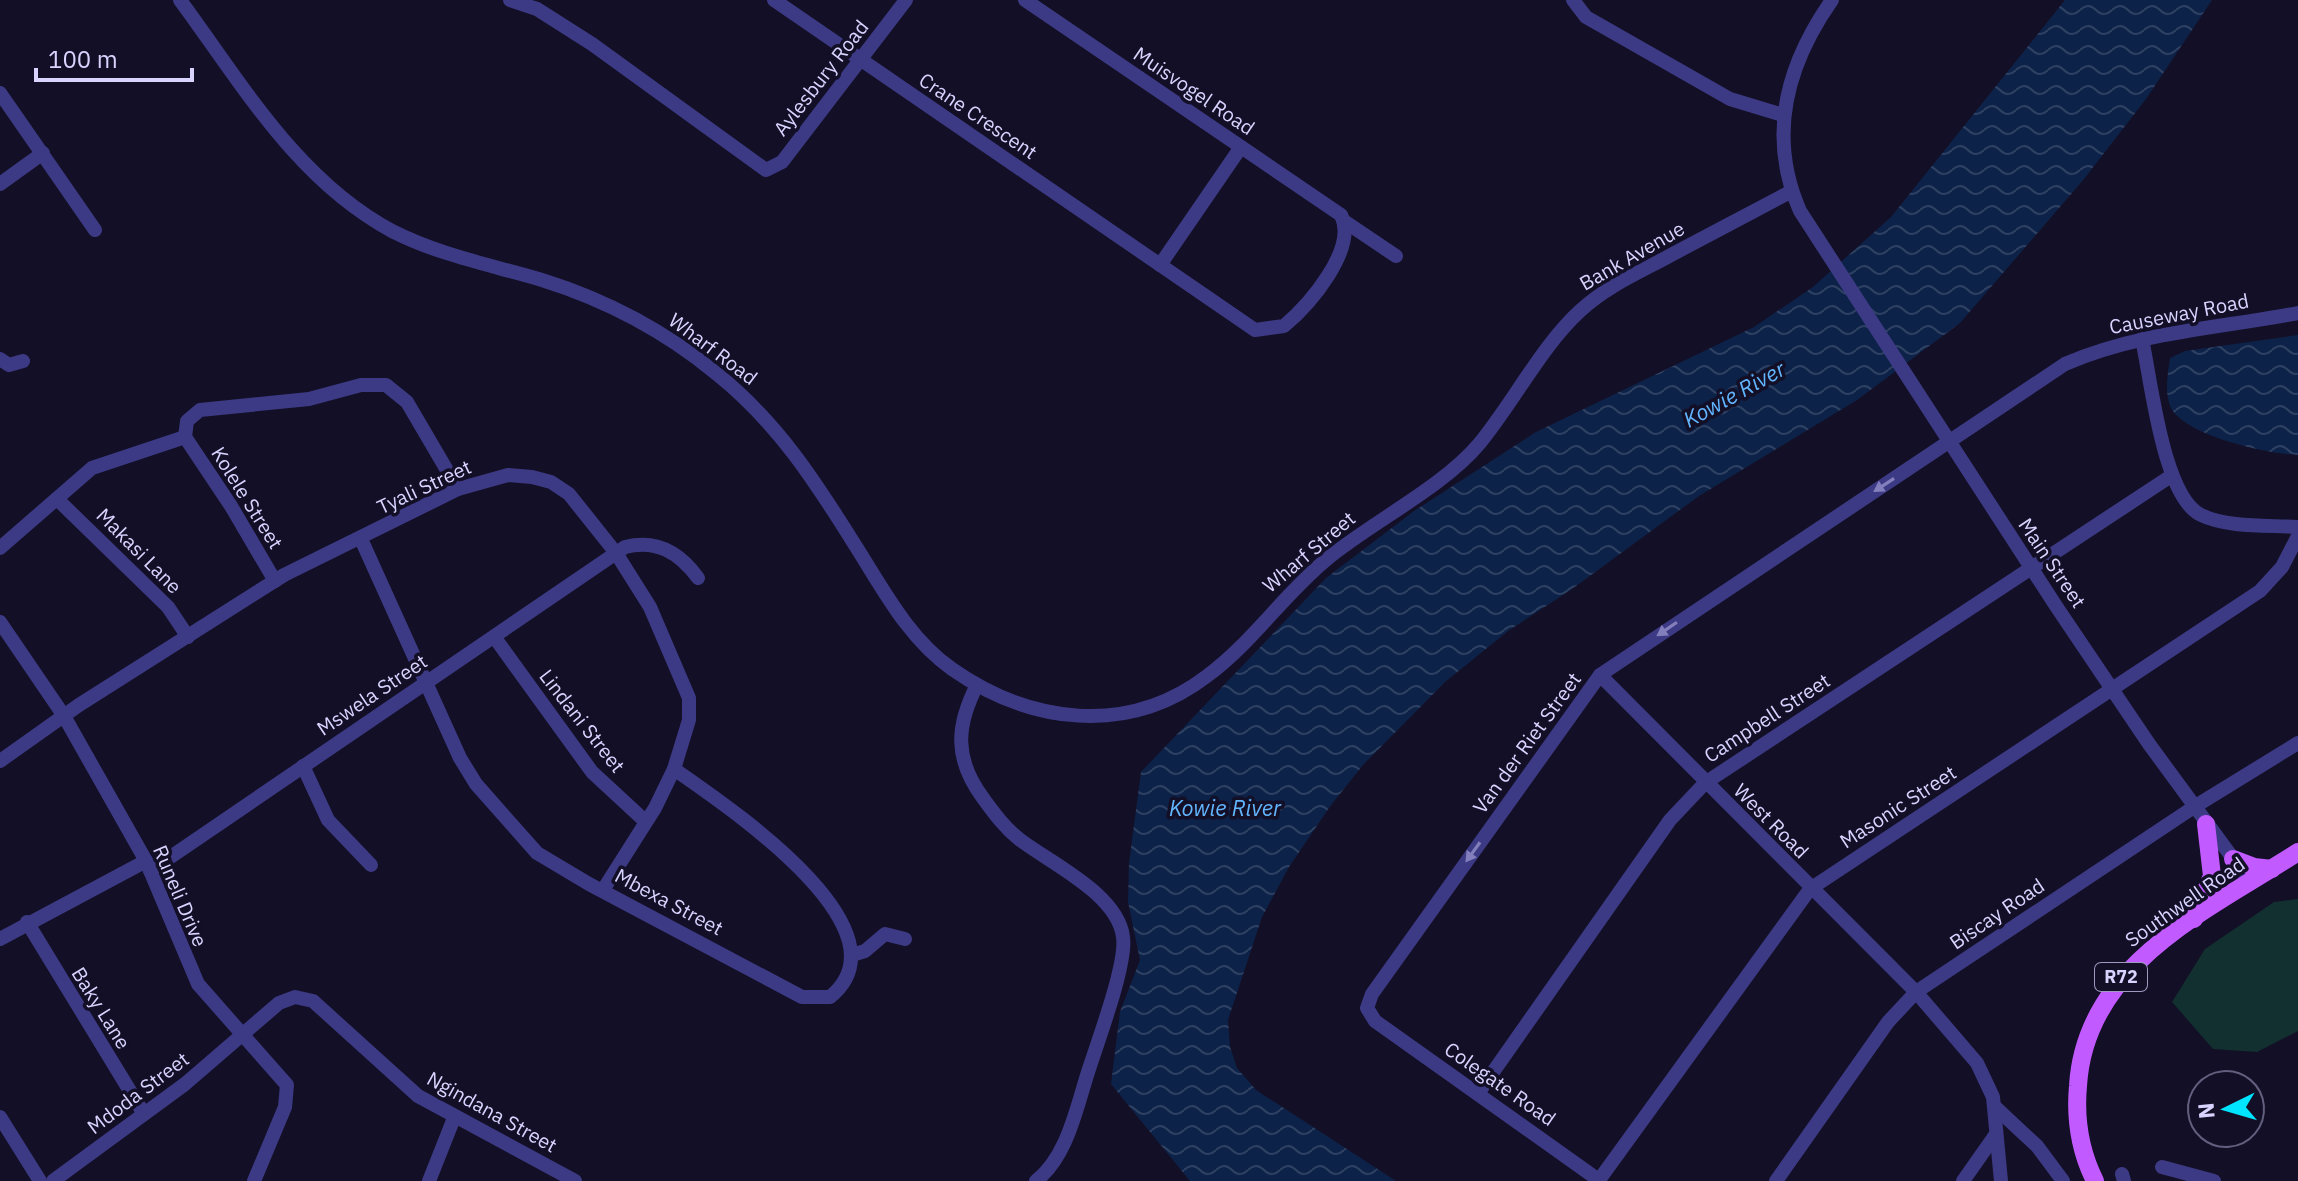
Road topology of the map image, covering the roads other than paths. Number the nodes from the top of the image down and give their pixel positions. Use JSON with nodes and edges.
{"nodes":[{"id":1,"x":180,"y":0,"type":"edge"},
{"id":2,"x":510,"y":0,"type":"edge"},
{"id":3,"x":774,"y":0,"type":"edge"},
{"id":4,"x":906,"y":0,"type":"edge"},
{"id":5,"x":1025,"y":0,"type":"edge"},
{"id":6,"x":1573,"y":0,"type":"edge"},
{"id":7,"x":1832,"y":0,"type":"edge"},
{"id":8,"x":540,"y":4,"type":"edge"},
{"id":9,"x":862,"y":60,"type":"junction"},
{"id":10,"x":0,"y":93,"type":"edge"},
{"id":11,"x":1783,"y":115,"type":"junction"},
{"id":12,"x":1241,"y":147,"type":"junction"},
{"id":13,"x":43,"y":153,"type":"junction"},
{"id":14,"x":0,"y":184,"type":"edge"},
{"id":15,"x":1792,"y":191,"type":"junction"},
{"id":16,"x":1342,"y":218,"type":"junction"},
{"id":17,"x":95,"y":230,"type":"dead end"},
{"id":18,"x":1396,"y":256,"type":"dead end"},
{"id":19,"x":1160,"y":265,"type":"junction"},
{"id":20,"x":2298,"y":313,"type":"edge"},
{"id":21,"x":2142,"y":339,"type":"junction"},
{"id":22,"x":0,"y":359,"type":"edge"},
{"id":23,"x":23,"y":361,"type":"dead end"},
{"id":24,"x":185,"y":437,"type":"junction"},
{"id":25,"x":1949,"y":442,"type":"junction"},
{"id":26,"x":1460,"y":462,"type":"joint"},
{"id":27,"x":2171,"y":476,"type":"junction"},
{"id":28,"x":458,"y":489,"type":"junction"},
{"id":29,"x":57,"y":499,"type":"junction"},
{"id":30,"x":2279,"y":526,"type":"junction"},
{"id":31,"x":2298,"y":527,"type":"edge"},
{"id":32,"x":361,"y":539,"type":"junction"},
{"id":33,"x":2296,"y":540,"type":"edge"},
{"id":34,"x":0,"y":548,"type":"edge"},
{"id":35,"x":616,"y":553,"type":"junction"},
{"id":36,"x":2031,"y":569,"type":"junction"},
{"id":37,"x":698,"y":578,"type":"dead end"},
{"id":38,"x":275,"y":581,"type":"junction"},
{"id":39,"x":0,"y":622,"type":"edge"},
{"id":40,"x":188,"y":637,"type":"junction"},
{"id":41,"x":495,"y":638,"type":"junction"},
{"id":42,"x":1600,"y":675,"type":"junction"},
{"id":43,"x":424,"y":685,"type":"junction"},
{"id":44,"x":977,"y":685,"type":"junction"},
{"id":45,"x":1194,"y":685,"type":"joint"},
{"id":46,"x":2114,"y":690,"type":"junction"},
{"id":47,"x":64,"y":716,"type":"junction"},
{"id":48,"x":2298,"y":743,"type":"edge"},
{"id":49,"x":0,"y":761,"type":"edge"},
{"id":50,"x":303,"y":766,"type":"junction"},
{"id":51,"x":674,"y":769,"type":"junction"},
{"id":52,"x":1705,"y":783,"type":"junction"},
{"id":53,"x":2194,"y":807,"type":"junction"},
{"id":54,"x":645,"y":821,"type":"junction"},
{"id":55,"x":2206,"y":824,"type":"junction"},
{"id":56,"x":2298,"y":852,"type":"edge"},
{"id":57,"x":2233,"y":859,"type":"junction"},
{"id":58,"x":371,"y":865,"type":"dead end"},
{"id":59,"x":148,"y":866,"type":"junction"},
{"id":60,"x":2272,"y":869,"type":"junction"},
{"id":61,"x":2251,"y":883,"type":"junction"},
{"id":62,"x":1810,"y":889,"type":"junction"},
{"id":63,"x":603,"y":890,"type":"junction"},
{"id":64,"x":2194,"y":919,"type":"junction"},
{"id":65,"x":27,"y":922,"type":"junction"},
{"id":66,"x":0,"y":939,"type":"edge"},
{"id":67,"x":905,"y":939,"type":"dead end"},
{"id":68,"x":852,"y":955,"type":"junction"},
{"id":69,"x":1916,"y":992,"type":"junction"},
{"id":70,"x":1375,"y":1021,"type":"joint"},
{"id":71,"x":244,"y":1035,"type":"junction"},
{"id":72,"x":1479,"y":1092,"type":"junction"},
{"id":73,"x":1994,"y":1106,"type":"junction"},
{"id":74,"x":144,"y":1114,"type":"junction"},
{"id":75,"x":0,"y":1117,"type":"edge"},
{"id":76,"x":454,"y":1118,"type":"junction"},
{"id":77,"x":1996,"y":1134,"type":"junction"},
{"id":78,"x":2162,"y":1167,"type":"dead end"},
{"id":79,"x":1599,"y":1180,"type":"edge"},
{"id":80,"x":40,"y":1181,"type":"edge"},
{"id":81,"x":53,"y":1181,"type":"edge"},
{"id":82,"x":254,"y":1181,"type":"edge"},
{"id":83,"x":429,"y":1181,"type":"edge"},
{"id":84,"x":575,"y":1181,"type":"edge"},
{"id":85,"x":1036,"y":1181,"type":"edge"},
{"id":86,"x":1776,"y":1181,"type":"edge"},
{"id":87,"x":1963,"y":1181,"type":"edge"},
{"id":88,"x":2001,"y":1181,"type":"edge"},
{"id":89,"x":2063,"y":1181,"type":"edge"},
{"id":90,"x":2095,"y":1181,"type":"edge"},
{"id":91,"x":2214,"y":1181,"type":"edge"}],
"edges":[{"from":1,"to":44,"type":"street","name":"Wharf Road"},
{"from":2,"to":8,"type":"street"},
{"from":3,"to":9,"type":"street","name":"Crane Crescent"},
{"from":4,"to":9,"type":"street","name":"Aylesbury Road"},
{"from":5,"to":12,"type":"street","name":"Muisvogel Road"},
{"from":6,"to":11,"type":"street"},
{"from":7,"to":11,"type":"street","name":"Main Street"},
{"from":8,"to":9,"type":"street","name":"Aylesbury Road"},
{"from":9,"to":19,"type":"street","name":"Crane Crescent"},
{"from":10,"to":13,"type":"street"},
{"from":11,"to":15,"type":"street","name":"Main Street"},
{"from":12,"to":16,"type":"street","name":"Muisvogel Road"},
{"from":12,"to":19,"type":"street"},
{"from":13,"to":14,"type":"street"},
{"from":13,"to":17,"type":"street"},
{"from":15,"to":25,"type":"street","name":"Main Street"},
{"from":15,"to":26,"type":"street","name":"Bank Avenue"},
{"from":16,"to":18,"type":"street","name":"Muisvogel Road"},
{"from":16,"to":19,"type":"street","name":"Crane Crescent"},
{"from":20,"to":21,"type":"street","name":"Causeway Road"},
{"from":21,"to":25,"type":"street","name":"Causeway Road"},
{"from":21,"to":27,"type":"street"},
{"from":22,"to":23,"type":"street"},
{"from":24,"to":28,"type":"street"},
{"from":24,"to":29,"type":"street"},
{"from":24,"to":38,"type":"street","name":"Kolele Street"},
{"from":25,"to":36,"type":"street","name":"Main Street"},
{"from":25,"to":42,"type":"street","name":"Van der Riet Street","one_way":true},
{"from":26,"to":45,"type":"street","name":"Wharf Street"},
{"from":27,"to":30,"type":"street"},
{"from":27,"to":36,"type":"street","name":"Campbell Street"},
{"from":28,"to":32,"type":"street","name":"Tyali Street"},
{"from":28,"to":35,"type":"street","name":"Tyali Street"},
{"from":29,"to":34,"type":"street"},
{"from":29,"to":40,"type":"street","name":"Makasi Lane"},
{"from":30,"to":31,"type":"street"},
{"from":30,"to":33,"type":"street","name":"Masonic Street"},
{"from":32,"to":38,"type":"street","name":"Tyali Street"},
{"from":32,"to":43,"type":"street","name":"Mbexa Street"},
{"from":33,"to":46,"type":"street","name":"Masonic Street"},
{"from":35,"to":37,"type":"street"},
{"from":35,"to":41,"type":"street","name":"Mswela Street"},
{"from":35,"to":51,"type":"street","name":"Tyali Street"},
{"from":36,"to":46,"type":"street","name":"Main Street"},
{"from":36,"to":52,"type":"street","name":"Campbell Street"},
{"from":38,"to":40,"type":"street","name":"Tyali Street"},
{"from":39,"to":47,"type":"street","name":"Runeli Drive"},
{"from":40,"to":47,"type":"street","name":"Tyali Street"},
{"from":41,"to":43,"type":"street","name":"Mswela Street"},
{"from":41,"to":54,"type":"street","name":"Lindani Street"},
{"from":42,"to":52,"type":"street","name":"West Road"},
{"from":42,"to":70,"type":"street","name":"Van der Riet Street","one_way":true},
{"from":43,"to":50,"type":"street","name":"Mswela Street"},
{"from":43,"to":63,"type":"street","name":"Mbexa Street"},
{"from":44,"to":45,"type":"street","name":"Wharf Road"},
{"from":44,"to":85,"type":"street"},
{"from":46,"to":53,"type":"street","name":"Main Street"},
{"from":46,"to":62,"type":"street","name":"Masonic Street"},
{"from":47,"to":49,"type":"street","name":"Tyali Street"},
{"from":47,"to":59,"type":"street","name":"Runeli Drive"},
{"from":48,"to":53,"type":"street","name":"Biscay Road"},
{"from":50,"to":58,"type":"street"},
{"from":50,"to":59,"type":"street","name":"Mswela Street"},
{"from":51,"to":54,"type":"street","name":"Tyali Street"},
{"from":51,"to":68,"type":"street"},
{"from":52,"to":62,"type":"street","name":"West Road"},
{"from":52,"to":72,"type":"street","name":"Campbell Street"},
{"from":53,"to":55,"type":"street","name":"Main Street"},
{"from":53,"to":69,"type":"street","name":"Biscay Road"},
{"from":54,"to":63,"type":"street","name":"Tyali Street"},
{"from":55,"to":57,"type":"street","name":"Main Street"},
{"from":55,"to":64,"type":"main road"},
{"from":56,"to":60,"type":"main road","name":"Southwell Road","number":"R72"},
{"from":57,"to":60,"type":"main road"},
{"from":57,"to":61,"type":"street","name":"Main Street"},
{"from":59,"to":65,"type":"street","name":"Mswela Street"},
{"from":59,"to":71,"type":"street","name":"Runeli Drive"},
{"from":60,"to":61,"type":"main road","name":"Southwell Road","number":"R72"},
{"from":61,"to":64,"type":"main road","name":"Southwell Road","number":"R72"},
{"from":62,"to":69,"type":"street","name":"West Road"},
{"from":62,"to":79,"type":"street","name":"Masonic Street"},
{"from":63,"to":68,"type":"street","name":"Mbexa Street"},
{"from":64,"to":90,"type":"main road","name":"Southwell Road","number":"R72"},
{"from":65,"to":66,"type":"street","name":"Mswela Street"},
{"from":65,"to":74,"type":"street","name":"Baky Lane"},
{"from":67,"to":68,"type":"street"},
{"from":69,"to":73,"type":"street","name":"West Road"},
{"from":69,"to":86,"type":"street","name":"Biscay Road"},
{"from":70,"to":72,"type":"street","name":"Colegate Road"},
{"from":71,"to":74,"type":"street","name":"Mdoda Street"},
{"from":71,"to":76,"type":"street","name":"Ngindana Street"},
{"from":71,"to":82,"type":"street","name":"Runeli Drive"},
{"from":72,"to":79,"type":"street","name":"Colegate Road"},
{"from":73,"to":77,"type":"street"},
{"from":73,"to":89,"type":"street"},
{"from":74,"to":81,"type":"street","name":"Mdoda Street"},
{"from":75,"to":80,"type":"street"},
{"from":76,"to":83,"type":"street"},
{"from":76,"to":84,"type":"street","name":"Ngindana Street"},
{"from":77,"to":87,"type":"street"},
{"from":77,"to":88,"type":"street"},
{"from":78,"to":91,"type":"street"}]}
